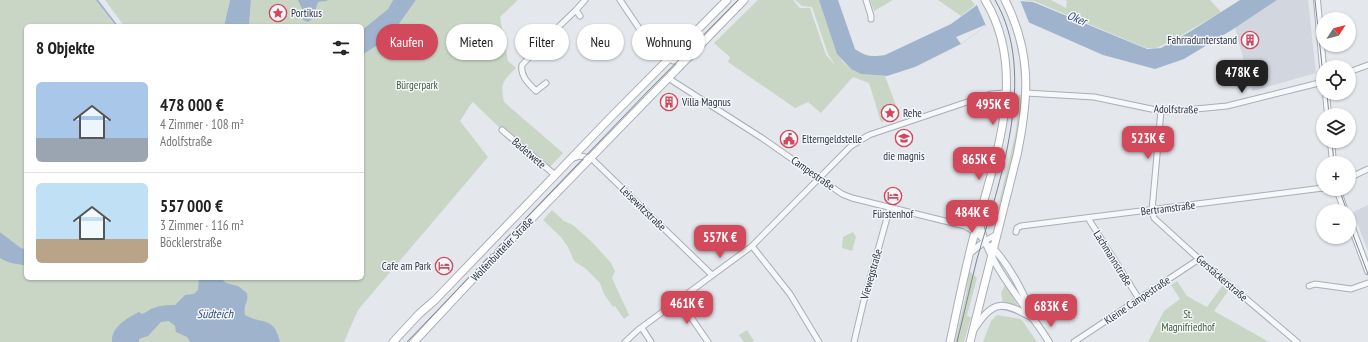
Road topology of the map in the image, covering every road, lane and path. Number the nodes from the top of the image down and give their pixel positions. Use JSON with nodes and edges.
{"nodes":[{"id":1,"x":584,"y":0,"type":"edge"},
{"id":2,"x":620,"y":0,"type":"edge"},
{"id":3,"x":727,"y":0,"type":"edge"},
{"id":4,"x":744,"y":0,"type":"edge"},
{"id":5,"x":866,"y":0,"type":"edge"},
{"id":6,"x":985,"y":0,"type":"edge"},
{"id":7,"x":1005,"y":0,"type":"edge"},
{"id":8,"x":1317,"y":2,"type":"edge"},
{"id":9,"x":576,"y":10,"type":"junction"},
{"id":10,"x":580,"y":16,"type":"dead end"},
{"id":11,"x":871,"y":19,"type":"dead end"},
{"id":12,"x":636,"y":24,"type":"edge"},
{"id":13,"x":703,"y":24,"type":"edge"},
{"id":14,"x":705,"y":40,"type":"edge"},
{"id":15,"x":666,"y":60,"type":"edge"},
{"id":16,"x":685,"y":60,"type":"edge"},
{"id":17,"x":1322,"y":60,"type":"edge"},
{"id":18,"x":1368,"y":65,"type":"edge"},
{"id":19,"x":1356,"y":69,"type":"edge"},
{"id":20,"x":668,"y":78,"type":"junction"},
{"id":21,"x":546,"y":83,"type":"dead end"},
{"id":22,"x":1316,"y":84,"type":"edge"},
{"id":23,"x":1006,"y":93,"type":"junction"},
{"id":24,"x":1026,"y":93,"type":"junction"},
{"id":25,"x":1161,"y":111,"type":"junction"},
{"id":26,"x":502,"y":130,"type":"dead end"},
{"id":27,"x":591,"y":158,"type":"junction"},
{"id":28,"x":570,"y":159,"type":"junction"},
{"id":29,"x":1368,"y":169,"type":"edge"},
{"id":30,"x":555,"y":175,"type":"junction"},
{"id":31,"x":1356,"y":175,"type":"edge"},
{"id":32,"x":820,"y":178,"type":"junction"},
{"id":33,"x":1316,"y":189,"type":"edge"},
{"id":34,"x":890,"y":207,"type":"junction"},
{"id":35,"x":1152,"y":210,"type":"junction"},
{"id":36,"x":1088,"y":218,"type":"junction"},
{"id":37,"x":979,"y":220,"type":"junction"},
{"id":38,"x":975,"y":232,"type":"junction"},
{"id":39,"x":1016,"y":232,"type":"dead end"},
{"id":40,"x":997,"y":234,"type":"junction"},
{"id":41,"x":1356,"y":239,"type":"edge"},
{"id":42,"x":985,"y":242,"type":"junction"},
{"id":43,"x":752,"y":246,"type":"junction"},
{"id":44,"x":992,"y":252,"type":"junction"},
{"id":45,"x":970,"y":253,"type":"junction"},
{"id":46,"x":1199,"y":258,"type":"junction"},
{"id":47,"x":1368,"y":271,"type":"edge"},
{"id":48,"x":712,"y":275,"type":"junction"},
{"id":49,"x":1368,"y":283,"type":"edge"},
{"id":50,"x":1310,"y":286,"type":"dead end"},
{"id":51,"x":1139,"y":299,"type":"junction"},
{"id":52,"x":679,"y":300,"type":"junction"},
{"id":53,"x":1035,"y":319,"type":"junction"},
{"id":54,"x":642,"y":328,"type":"junction"},
{"id":55,"x":972,"y":333,"type":"junction"},
{"id":56,"x":393,"y":342,"type":"edge"},
{"id":57,"x":414,"y":342,"type":"edge"},
{"id":58,"x":625,"y":342,"type":"edge"},
{"id":59,"x":651,"y":342,"type":"edge"},
{"id":60,"x":708,"y":342,"type":"edge"},
{"id":61,"x":819,"y":342,"type":"edge"},
{"id":62,"x":854,"y":342,"type":"edge"},
{"id":63,"x":950,"y":342,"type":"edge"},
{"id":64,"x":970,"y":342,"type":"edge"},
{"id":65,"x":1049,"y":342,"type":"edge"},
{"id":66,"x":1074,"y":342,"type":"edge"},
{"id":67,"x":1297,"y":342,"type":"edge"}],
"edges":[{"from":1,"to":9,"type":"street"},
{"from":2,"to":12,"type":"street"},
{"from":3,"to":13,"type":"main road","name":"Wolfenbütteler Straße"},
{"from":4,"to":14,"type":"main road","name":"Wolfenbütteler Straße"},
{"from":5,"to":11,"type":"street"},
{"from":6,"to":23,"type":"main road"},
{"from":7,"to":24,"type":"main road"},
{"from":8,"to":17,"type":"street"},
{"from":9,"to":10,"type":"street"},
{"from":9,"to":21,"type":"street"},
{"from":15,"to":28,"type":"main road","name":"Wolfenbütteler Straße"},
{"from":16,"to":20,"type":"main road","name":"Wolfenbütteler Straße"},
{"from":18,"to":19,"type":"street"},
{"from":20,"to":27,"type":"main road","name":"Wolfenbütteler Straße"},
{"from":20,"to":32,"type":"street","name":"Campestraße"},
{"from":22,"to":25,"type":"street","name":"Adolfstraße"},
{"from":23,"to":32,"type":"street"},
{"from":23,"to":37,"type":"main road"},
{"from":24,"to":25,"type":"street","name":"Adolfstraße"},
{"from":24,"to":40,"type":"main road"},
{"from":25,"to":35,"type":"street"},
{"from":26,"to":30,"type":"street","name":"Badetwete"},
{"from":27,"to":28,"type":"street"},
{"from":27,"to":48,"type":"street","name":"Leisewitzstraße"},
{"from":27,"to":57,"type":"main road","name":"Wolfenbütteler Straße"},
{"from":28,"to":30,"type":"main road","name":"Wolfenbütteler Straße"},
{"from":29,"to":31,"type":"street"},
{"from":30,"to":56,"type":"main road","name":"Wolfenbütteler Straße"},
{"from":32,"to":34,"type":"street","name":"Campestraße"},
{"from":32,"to":43,"type":"street"},
{"from":33,"to":35,"type":"street","name":"Bertramstraße"},
{"from":34,"to":38,"type":"street","name":"Campestraße"},
{"from":34,"to":62,"type":"street","name":"Viewegstraße"},
{"from":35,"to":36,"type":"street","name":"Bertramstraße"},
{"from":35,"to":46,"type":"street","name":"Gerstäckerstraße"},
{"from":36,"to":39,"type":"street","name":"Bertramstraße"},
{"from":36,"to":51,"type":"street","name":"Lachmannstraße"},
{"from":37,"to":38,"type":"main road"},
{"from":37,"to":42,"type":"street"},
{"from":38,"to":42,"type":"street"},
{"from":38,"to":45,"type":"main road"},
{"from":40,"to":42,"type":"street"},
{"from":40,"to":44,"type":"main road"},
{"from":41,"to":47,"type":"street"},
{"from":42,"to":44,"type":"street"},
{"from":42,"to":45,"type":"street"},
{"from":43,"to":48,"type":"street"},
{"from":43,"to":61,"type":"street"},
{"from":44,"to":53,"type":"street"},
{"from":44,"to":55,"type":"main road"},
{"from":45,"to":63,"type":"main road"},
{"from":46,"to":51,"type":"street","name":"Kleine Campestraße"},
{"from":46,"to":67,"type":"street","name":"Gerstäckerstraße"},
{"from":48,"to":52,"type":"street"},
{"from":49,"to":50,"type":"street"},
{"from":51,"to":66,"type":"street","name":"Kleine Campestraße"},
{"from":52,"to":54,"type":"street"},
{"from":52,"to":60,"type":"street"},
{"from":53,"to":55,"type":"street"},
{"from":53,"to":65,"type":"street"},
{"from":54,"to":58,"type":"street"},
{"from":54,"to":59,"type":"street"},
{"from":55,"to":64,"type":"main road"}]}
